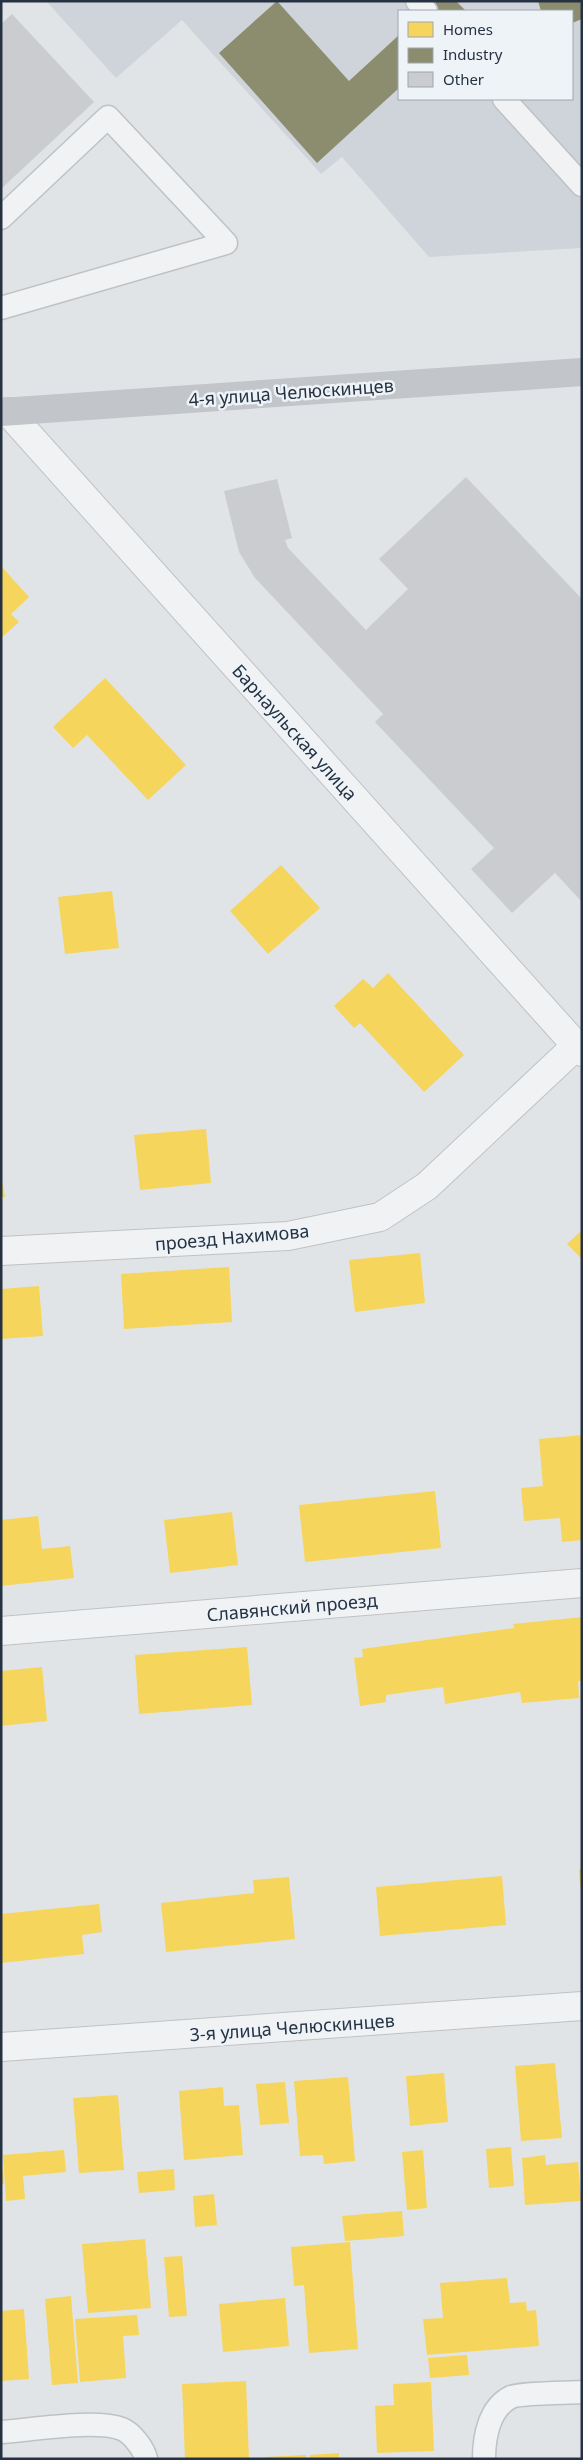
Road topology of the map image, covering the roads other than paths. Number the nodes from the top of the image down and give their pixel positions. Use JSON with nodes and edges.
{"nodes":[{"id":1,"x":505,"y":100,"type":"edge"},
{"id":2,"x":582,"y":185,"type":"edge"},
{"id":3,"x":1,"y":218,"type":"edge"},
{"id":4,"x":1,"y":308,"type":"edge"},
{"id":5,"x":582,"y":372,"type":"edge"},
{"id":6,"x":5,"y":412,"type":"edge"},
{"id":7,"x":579,"y":1049,"type":"edge"},
{"id":8,"x":1,"y":1251,"type":"edge"},
{"id":9,"x":582,"y":1583,"type":"edge"},
{"id":10,"x":1,"y":1631,"type":"edge"},
{"id":11,"x":582,"y":2006,"type":"edge"},
{"id":12,"x":1,"y":2047,"type":"edge"},
{"id":13,"x":582,"y":2392,"type":"edge"},
{"id":14,"x":1,"y":2432,"type":"edge"},
{"id":15,"x":146,"y":2459,"type":"edge"},
{"id":16,"x":484,"y":2459,"type":"edge"}],
"edges":[{"from":1,"to":2,"type":"lane"},
{"from":3,"to":4,"type":"lane"},
{"from":5,"to":6,"type":"main road","name":"4-я улица Челюскинцев"},
{"from":6,"to":7,"type":"street","name":"Барнаульская улица"},
{"from":7,"to":8,"type":"street","name":"проезд Нахимова"},
{"from":9,"to":10,"type":"street","name":"Славянский проезд"},
{"from":11,"to":12,"type":"street","name":"3-я улица Челюскинцев"},
{"from":13,"to":16,"type":"lane"},
{"from":14,"to":15,"type":"lane"}]}
